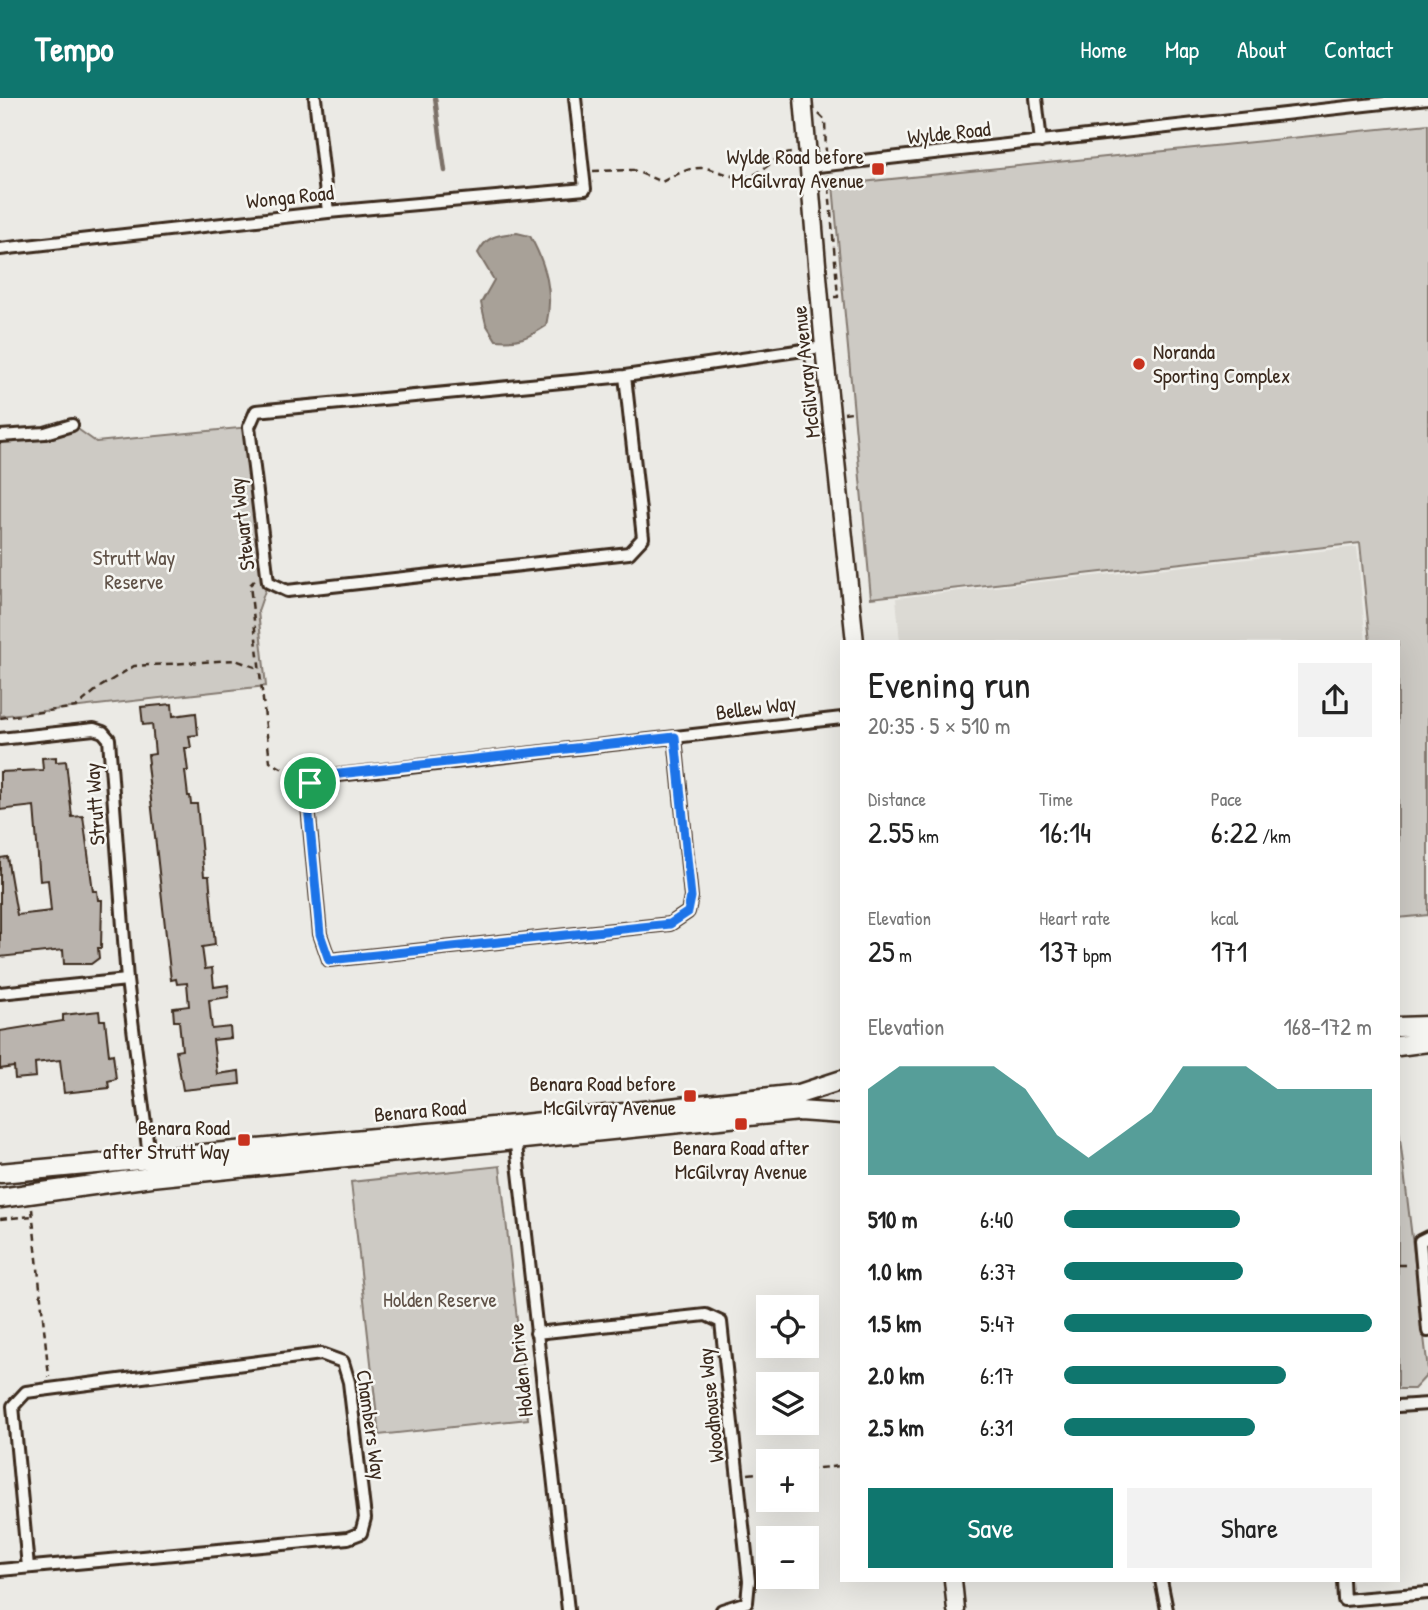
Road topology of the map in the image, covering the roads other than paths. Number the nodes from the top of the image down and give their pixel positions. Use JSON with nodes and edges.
{"nodes":[{"id":1,"x":315,"y":98,"type":"edge"},
{"id":2,"x":575,"y":98,"type":"edge"},
{"id":3,"x":803,"y":98,"type":"edge"},
{"id":4,"x":1036,"y":98,"type":"edge"},
{"id":5,"x":1428,"y":98,"type":"edge"},
{"id":6,"x":1041,"y":142,"type":"junction"},
{"id":7,"x":801,"y":165,"type":"junction"},
{"id":8,"x":328,"y":212,"type":"junction"},
{"id":9,"x":0,"y":249,"type":"edge"},
{"id":10,"x":824,"y":347,"type":"junction"},
{"id":11,"x":625,"y":376,"type":"junction"},
{"id":12,"x":72,"y":425,"type":"dead end"},
{"id":13,"x":0,"y":436,"type":"edge"},
{"id":14,"x":855,"y":640,"type":"edge"},
{"id":15,"x":840,"y":718,"type":"edge"},
{"id":16,"x":675,"y":737,"type":"junction"},
{"id":17,"x":0,"y":739,"type":"edge"},
{"id":18,"x":127,"y":980,"type":"junction"},
{"id":19,"x":0,"y":993,"type":"edge"},
{"id":20,"x":1428,"y":1026,"type":"edge"},
{"id":21,"x":1400,"y":1027,"type":"edge"},
{"id":22,"x":1428,"y":1042,"type":"edge"},
{"id":23,"x":1400,"y":1046,"type":"edge"},
{"id":24,"x":840,"y":1081,"type":"edge"},
{"id":25,"x":840,"y":1114,"type":"edge"},
{"id":26,"x":515,"y":1133,"type":"junction"},
{"id":27,"x":149,"y":1158,"type":"junction"},
{"id":28,"x":0,"y":1173,"type":"edge"},
{"id":29,"x":151,"y":1177,"type":"junction"},
{"id":30,"x":0,"y":1198,"type":"edge"},
{"id":31,"x":1428,"y":1237,"type":"edge"},
{"id":32,"x":1428,"y":1331,"type":"edge"},
{"id":33,"x":536,"y":1333,"type":"junction"},
{"id":34,"x":1428,"y":1404,"type":"edge"},
{"id":35,"x":1400,"y":1406,"type":"edge"},
{"id":36,"x":28,"y":1567,"type":"junction"},
{"id":37,"x":0,"y":1570,"type":"edge"},
{"id":38,"x":953,"y":1582,"type":"edge"},
{"id":39,"x":1161,"y":1582,"type":"edge"},
{"id":40,"x":1343,"y":1582,"type":"edge"},
{"id":41,"x":1428,"y":1593,"type":"edge"},
{"id":42,"x":568,"y":1610,"type":"edge"},
{"id":43,"x":722,"y":1610,"type":"edge"},
{"id":44,"x":956,"y":1610,"type":"edge"},
{"id":45,"x":1167,"y":1610,"type":"edge"}],
"edges":[{"from":1,"to":8,"type":"street"},
{"from":2,"to":8,"type":"street","name":"Wonga Road"},
{"from":3,"to":7,"type":"main road","name":"McGilvray Avenue"},
{"from":4,"to":6,"type":"street"},
{"from":5,"to":6,"type":"street","name":"Wylde Road"},
{"from":6,"to":7,"type":"street","name":"Wylde Road"},
{"from":7,"to":10,"type":"main road","name":"McGilvray Avenue"},
{"from":8,"to":9,"type":"street","name":"Wonga Road"},
{"from":10,"to":11,"type":"street","name":"Stewart Way"},
{"from":10,"to":14,"type":"main road","name":"McGilvray Avenue"},
{"from":11,"to":11,"type":"street","name":"Stewart Way"},
{"from":12,"to":13,"type":"street"},
{"from":15,"to":16,"type":"street","name":"Bellew Way"},
{"from":16,"to":16,"type":"street","name":"Bellew Way"},
{"from":17,"to":18,"type":"street","name":"Strutt Way"},
{"from":18,"to":19,"type":"street"},
{"from":18,"to":27,"type":"street","name":"Strutt Way"},
{"from":20,"to":21,"type":"main road"},
{"from":22,"to":23,"type":"main road"},
{"from":24,"to":26,"type":"main road","name":"Benara Road"},
{"from":25,"to":26,"type":"main road","name":"Benara Road"},
{"from":26,"to":27,"type":"main road","name":"Benara Road"},
{"from":26,"to":29,"type":"main road","name":"Benara Road"},
{"from":26,"to":33,"type":"street","name":"Holden Drive"},
{"from":27,"to":28,"type":"main road","name":"Benara Road"},
{"from":27,"to":29,"type":"street","name":"Strutt Way"},
{"from":29,"to":30,"type":"main road","name":"Benara Road"},
{"from":31,"to":32,"type":"street"},
{"from":33,"to":42,"type":"street","name":"Holden Drive"},
{"from":33,"to":43,"type":"street","name":"Woodhouse Way"},
{"from":34,"to":35,"type":"street"},
{"from":36,"to":36,"type":"street","name":"Chambers Way"},
{"from":36,"to":37,"type":"street","name":"Chambers Way"},
{"from":38,"to":44,"type":"main road"},
{"from":39,"to":45,"type":"street"},
{"from":40,"to":41,"type":"street"}]}
